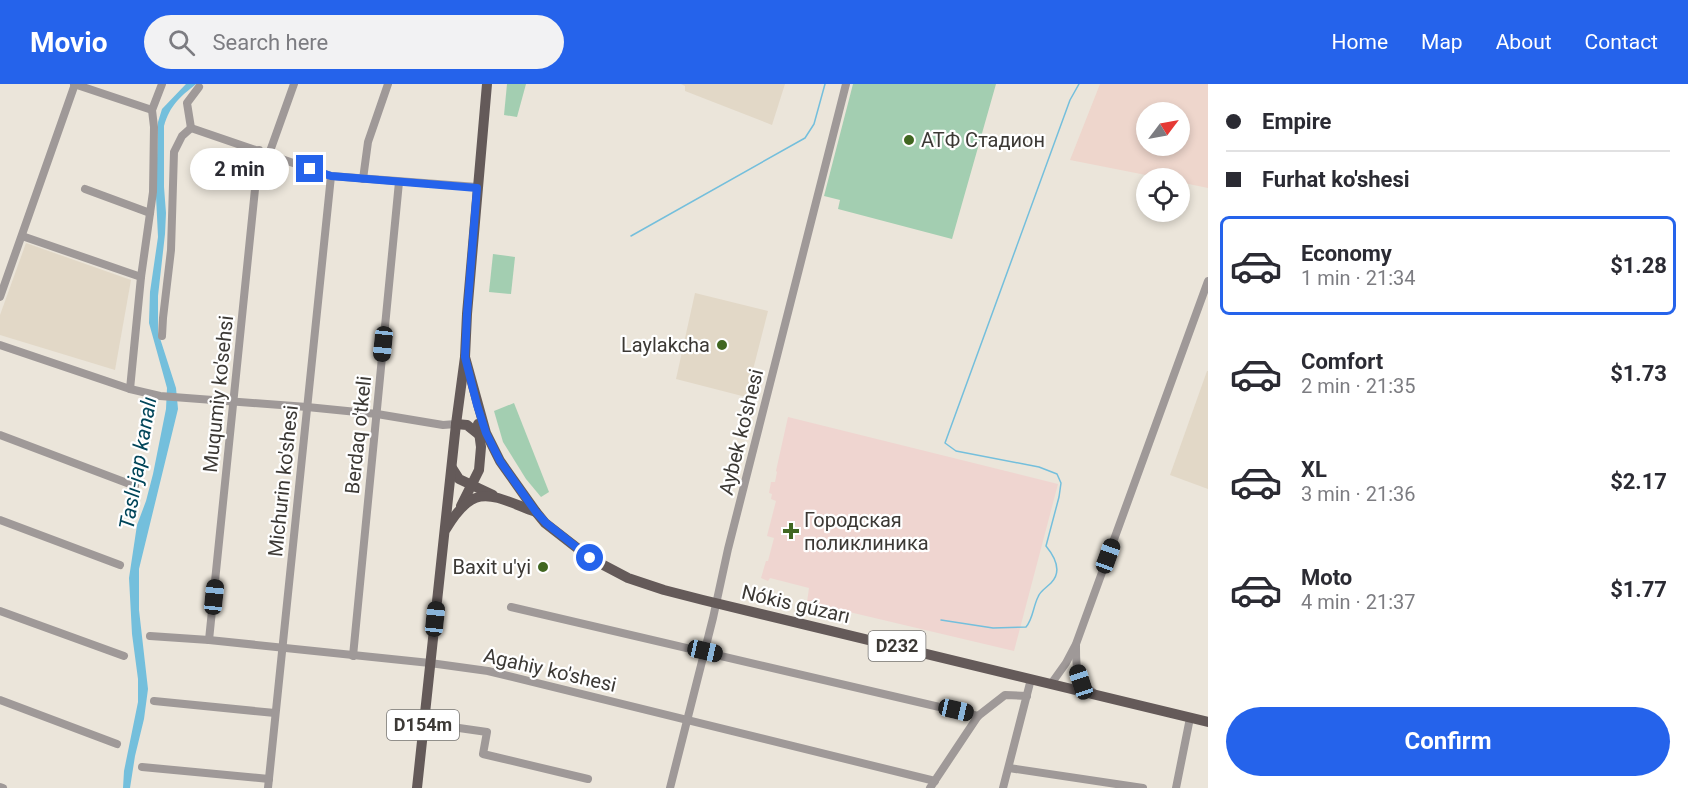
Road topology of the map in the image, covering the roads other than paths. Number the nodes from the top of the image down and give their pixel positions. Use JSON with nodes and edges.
{"nodes":[{"id":1,"x":75,"y":84,"type":"edge"},
{"id":2,"x":162,"y":84,"type":"edge"},
{"id":3,"x":294,"y":84,"type":"edge"},
{"id":4,"x":388,"y":84,"type":"edge"},
{"id":5,"x":487,"y":84,"type":"edge"},
{"id":6,"x":846,"y":84,"type":"edge"},
{"id":7,"x":199,"y":87,"type":"dead end"},
{"id":8,"x":152,"y":110,"type":"junction"},
{"id":9,"x":191,"y":128,"type":"junction"},
{"id":10,"x":259,"y":150,"type":"junction"},
{"id":11,"x":269,"y":154,"type":"junction"},
{"id":12,"x":331,"y":176,"type":"junction"},
{"id":13,"x":363,"y":179,"type":"junction"},
{"id":14,"x":399,"y":182,"type":"junction"},
{"id":15,"x":477,"y":188,"type":"junction"},
{"id":16,"x":85,"y":189,"type":"dead end"},
{"id":17,"x":150,"y":213,"type":"junction"},
{"id":18,"x":22,"y":236,"type":"junction"},
{"id":19,"x":141,"y":277,"type":"junction"},
{"id":20,"x":1207,"y":284,"type":"edge"},
{"id":21,"x":0,"y":297,"type":"edge"},
{"id":22,"x":162,"y":336,"type":"dead end"},
{"id":23,"x":0,"y":345,"type":"edge"},
{"id":24,"x":465,"y":357,"type":"junction"},
{"id":25,"x":130,"y":389,"type":"junction"},
{"id":26,"x":234,"y":400,"type":"junction"},
{"id":27,"x":477,"y":405,"type":"junction"},
{"id":28,"x":307,"y":407,"type":"junction"},
{"id":29,"x":377,"y":414,"type":"junction"},
{"id":30,"x":456,"y":424,"type":"junction"},
{"id":31,"x":0,"y":435,"type":"edge"},
{"id":32,"x":480,"y":435,"type":"junction"},
{"id":33,"x":496,"y":453,"type":"junction"},
{"id":34,"x":452,"y":468,"type":"junction"},
{"id":35,"x":135,"y":486,"type":"dead end"},
{"id":36,"x":472,"y":486,"type":"junction"},
{"id":37,"x":496,"y":497,"type":"junction"},
{"id":38,"x":461,"y":506,"type":"junction"},
{"id":39,"x":536,"y":512,"type":"junction"},
{"id":40,"x":0,"y":520,"type":"edge"},
{"id":41,"x":444,"y":532,"type":"junction"},
{"id":42,"x":120,"y":566,"type":"dead end"},
{"id":43,"x":716,"y":603,"type":"junction"},
{"id":44,"x":511,"y":607,"type":"dead end"},
{"id":45,"x":0,"y":611,"type":"edge"},
{"id":46,"x":150,"y":636,"type":"dead end"},
{"id":47,"x":209,"y":640,"type":"junction"},
{"id":48,"x":1076,"y":645,"type":"junction"},
{"id":49,"x":283,"y":648,"type":"junction"},
{"id":50,"x":705,"y":651,"type":"junction"},
{"id":51,"x":124,"y":656,"type":"dead end"},
{"id":52,"x":353,"y":656,"type":"junction"},
{"id":53,"x":430,"y":663,"type":"junction"},
{"id":54,"x":1031,"y":679,"type":"junction"},
{"id":55,"x":1051,"y":684,"type":"junction"},
{"id":56,"x":1095,"y":694,"type":"junction"},
{"id":57,"x":1027,"y":696,"type":"junction"},
{"id":58,"x":0,"y":700,"type":"edge"},
{"id":59,"x":154,"y":701,"type":"dead end"},
{"id":60,"x":275,"y":714,"type":"junction"},
{"id":61,"x":978,"y":716,"type":"junction"},
{"id":62,"x":1190,"y":718,"type":"junction"},
{"id":63,"x":688,"y":719,"type":"junction"},
{"id":64,"x":1208,"y":722,"type":"edge"},
{"id":65,"x":424,"y":723,"type":"junction"},
{"id":66,"x":117,"y":744,"type":"dead end"},
{"id":67,"x":142,"y":767,"type":"dead end"},
{"id":68,"x":1009,"y":768,"type":"junction"},
{"id":69,"x":588,"y":779,"type":"dead end"},
{"id":70,"x":269,"y":783,"type":"edge"},
{"id":71,"x":933,"y":785,"type":"edge"},
{"id":72,"x":417,"y":788,"type":"edge"},
{"id":73,"x":670,"y":788,"type":"edge"},
{"id":74,"x":1004,"y":788,"type":"edge"},
{"id":75,"x":1143,"y":788,"type":"edge"},
{"id":76,"x":1176,"y":788,"type":"edge"}],
"edges":[{"from":1,"to":8,"type":"street"},
{"from":1,"to":18,"type":"street"},
{"from":2,"to":8,"type":"street"},
{"from":3,"to":11,"type":"street"},
{"from":4,"to":13,"type":"street"},
{"from":5,"to":15,"type":"main road","number":"D154m"},
{"from":6,"to":43,"type":"street","name":"Aybek ko'shesi"},
{"from":7,"to":9,"type":"street"},
{"from":8,"to":17,"type":"street"},
{"from":9,"to":10,"type":"street"},
{"from":9,"to":22,"type":"street"},
{"from":10,"to":11,"type":"street"},
{"from":10,"to":26,"type":"street","name":"Muqumiy ko'sehsi"},
{"from":11,"to":12,"type":"street"},
{"from":12,"to":13,"type":"street"},
{"from":12,"to":28,"type":"street","name":"Michurin ko'shesi"},
{"from":13,"to":14,"type":"street"},
{"from":14,"to":15,"type":"street"},
{"from":14,"to":29,"type":"street","name":"Berdaq o'tkeli"},
{"from":15,"to":24,"type":"main road","number":"D154m"},
{"from":16,"to":17,"type":"street"},
{"from":17,"to":19,"type":"street"},
{"from":18,"to":19,"type":"street"},
{"from":18,"to":21,"type":"street"},
{"from":19,"to":25,"type":"street"},
{"from":20,"to":48,"type":"street"},
{"from":23,"to":25,"type":"street"},
{"from":24,"to":27,"type":"main road","number":"D232"},
{"from":24,"to":30,"type":"main road","number":"D154m"},
{"from":25,"to":26,"type":"street"},
{"from":26,"to":28,"type":"street"},
{"from":26,"to":47,"type":"street","name":"Muqumiy ko'sehsi"},
{"from":27,"to":32,"type":"main road"},
{"from":27,"to":33,"type":"main road","number":"D232"},
{"from":28,"to":29,"type":"street"},
{"from":28,"to":49,"type":"street","name":"Michurin ko'shesi"},
{"from":29,"to":30,"type":"street"},
{"from":29,"to":52,"type":"street","name":"Berdaq o'tkeli"},
{"from":30,"to":32,"type":"main road","number":"D232"},
{"from":30,"to":34,"type":"main road","number":"D154m"},
{"from":31,"to":35,"type":"street"},
{"from":32,"to":33,"type":"main road","number":"D232"},
{"from":32,"to":36,"type":"main road"},
{"from":33,"to":39,"type":"main road","number":"D232"},
{"from":34,"to":36,"type":"main road"},
{"from":34,"to":41,"type":"main road","number":"D154m"},
{"from":36,"to":37,"type":"main road"},
{"from":36,"to":38,"type":"main road"},
{"from":37,"to":38,"type":"main road"},
{"from":37,"to":39,"type":"main road"},
{"from":38,"to":41,"type":"main road"},
{"from":39,"to":43,"type":"main road","name":"Nókis gúzarı","number":"D232"},
{"from":40,"to":42,"type":"street"},
{"from":41,"to":53,"type":"main road","number":"D154m"},
{"from":43,"to":50,"type":"street","name":"Aybek ko'shesi"},
{"from":43,"to":54,"type":"main road","name":"Nókis gúzarı","number":"D232"},
{"from":44,"to":50,"type":"street"},
{"from":45,"to":51,"type":"street"},
{"from":46,"to":47,"type":"street","name":"Agahiy ko'shesi"},
{"from":47,"to":49,"type":"street","name":"Agahiy ko'shesi"},
{"from":48,"to":55,"type":"street"},
{"from":48,"to":56,"type":"street"},
{"from":49,"to":52,"type":"street","name":"Agahiy ko'shesi"},
{"from":49,"to":60,"type":"street","name":"Michurin ko'shesi"},
{"from":50,"to":61,"type":"street"},
{"from":50,"to":63,"type":"street","name":"Aybek ko'shesi"},
{"from":52,"to":53,"type":"street","name":"Agahiy ko'shesi"},
{"from":53,"to":63,"type":"street","name":"Agahiy ko'shesi"},
{"from":53,"to":65,"type":"main road","number":"D154m"},
{"from":54,"to":55,"type":"main road","name":"Nókis gúzarı","number":"D232"},
{"from":54,"to":57,"type":"street"},
{"from":55,"to":56,"type":"main road","name":"Nókis gúzarı","number":"D232"},
{"from":56,"to":62,"type":"main road","name":"Nókis gúzarı","number":"D232"},
{"from":57,"to":61,"type":"street"},
{"from":57,"to":68,"type":"street"},
{"from":58,"to":66,"type":"street"},
{"from":59,"to":60,"type":"street"},
{"from":60,"to":70,"type":"street","name":"Michurin ko'shesi"},
{"from":61,"to":71,"type":"street"},
{"from":62,"to":64,"type":"main road","name":"Nókis gúzarı","number":"D232"},
{"from":62,"to":76,"type":"street"},
{"from":63,"to":71,"type":"street","name":"Agahiy ko'shesi"},
{"from":63,"to":73,"type":"street","name":"Aybek ko'shesi"},
{"from":65,"to":69,"type":"street"},
{"from":65,"to":72,"type":"main road","number":"D154m"},
{"from":67,"to":70,"type":"street"},
{"from":68,"to":74,"type":"street"},
{"from":68,"to":75,"type":"street"}]}
